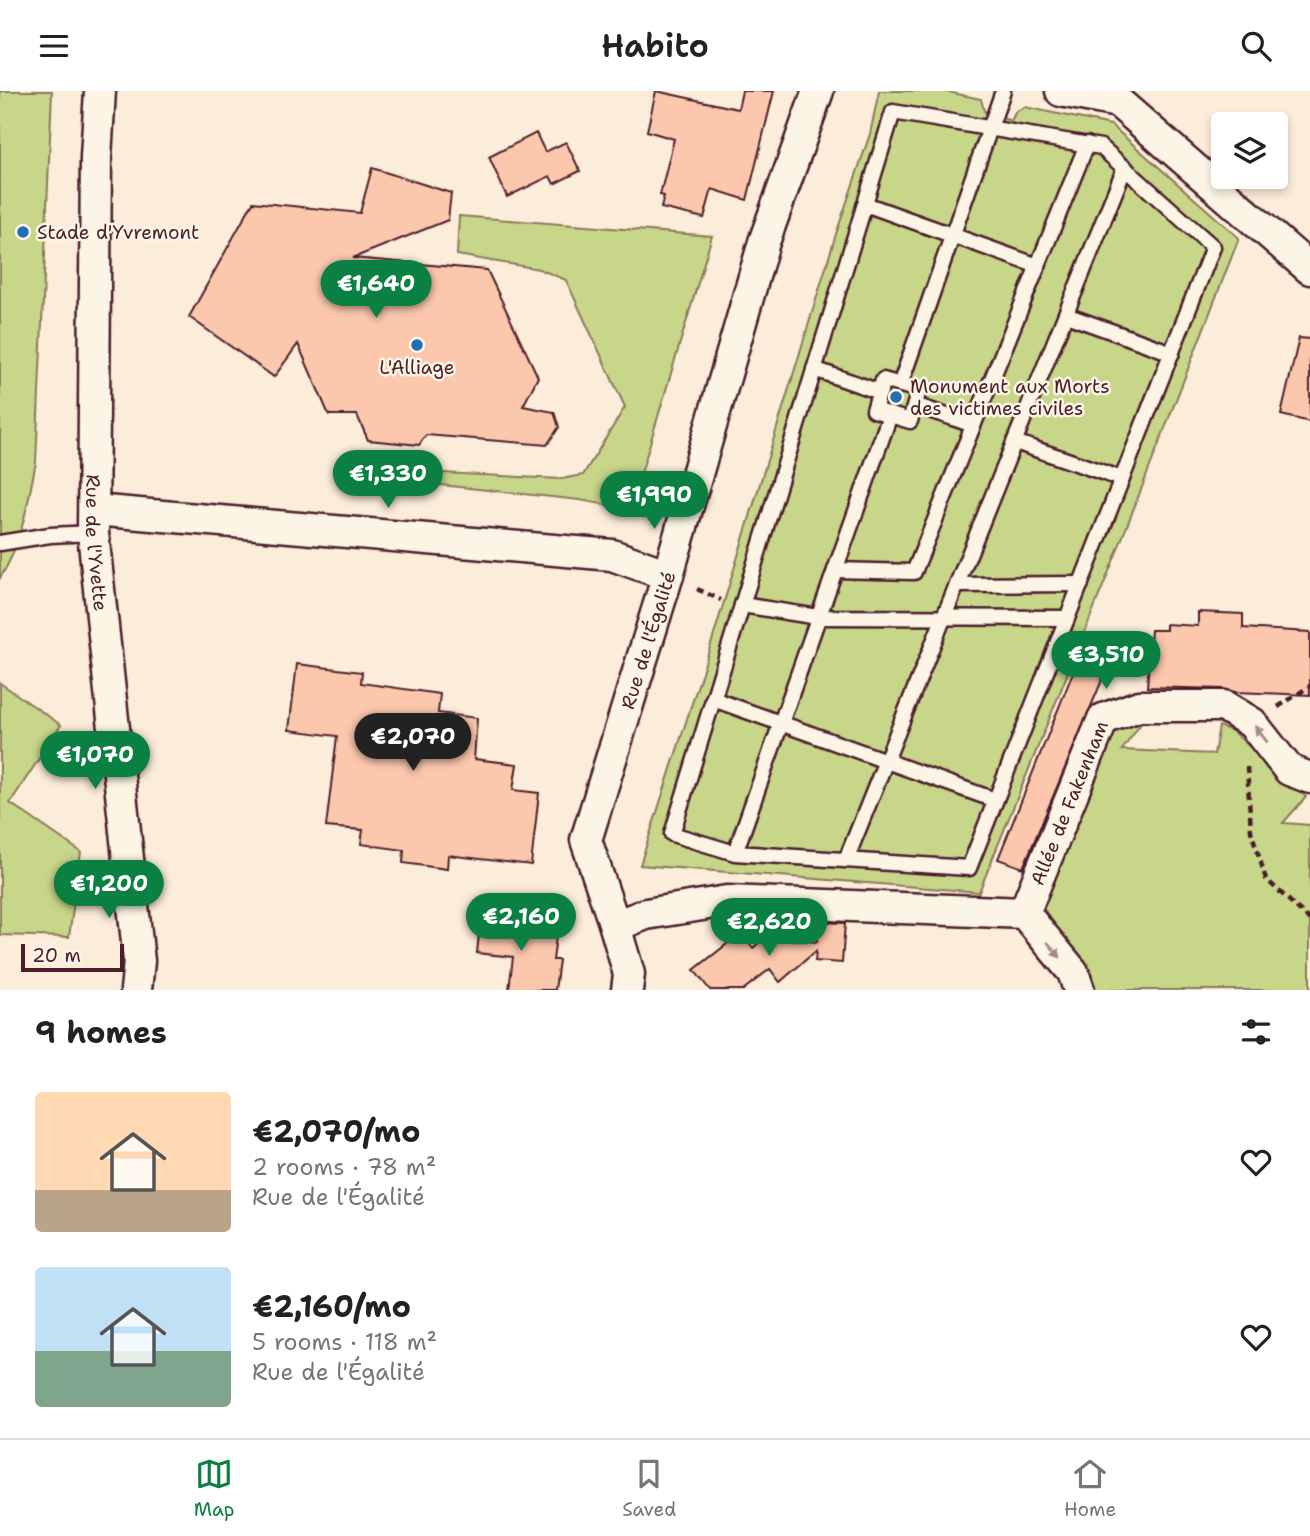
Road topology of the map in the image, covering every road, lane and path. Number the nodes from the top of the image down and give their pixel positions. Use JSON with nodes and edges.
{"nodes":[{"id":1,"x":100,"y":91,"type":"edge"},
{"id":2,"x":818,"y":91,"type":"edge"},
{"id":3,"x":1003,"y":91,"type":"edge"},
{"id":4,"x":1061,"y":91,"type":"edge"},
{"id":5,"x":1118,"y":97,"type":"edge"},
{"id":6,"x":990,"y":127,"type":"junction"},
{"id":7,"x":1087,"y":144,"type":"junction"},
{"id":8,"x":1125,"y":167,"type":"junction"},
{"id":9,"x":865,"y":204,"type":"junction"},
{"id":10,"x":952,"y":235,"type":"junction"},
{"id":11,"x":1038,"y":266,"type":"junction"},
{"id":12,"x":1310,"y":269,"type":"edge"},
{"id":13,"x":1066,"y":315,"type":"junction"},
{"id":14,"x":1172,"y":353,"type":"junction"},
{"id":15,"x":814,"y":369,"type":"junction"},
{"id":16,"x":900,"y":385,"type":"junction"},
{"id":17,"x":880,"y":392,"type":"junction"},
{"id":18,"x":915,"y":405,"type":"junction"},
{"id":19,"x":890,"y":415,"type":"junction"},
{"id":20,"x":973,"y":425,"type":"junction"},
{"id":21,"x":1014,"y":442,"type":"junction"},
{"id":22,"x":1122,"y":479,"type":"junction"},
{"id":23,"x":94,"y":521,"type":"junction"},
{"id":24,"x":0,"y":543,"type":"edge"},
{"id":25,"x":835,"y":570,"type":"junction"},
{"id":26,"x":668,"y":575,"type":"junction"},
{"id":27,"x":1081,"y":584,"type":"junction"},
{"id":28,"x":957,"y":585,"type":"junction"},
{"id":29,"x":742,"y":605,"type":"junction"},
{"id":30,"x":818,"y":617,"type":"junction"},
{"id":31,"x":944,"y":618,"type":"junction"},
{"id":32,"x":1067,"y":618,"type":"junction"},
{"id":33,"x":1310,"y":686,"type":"edge"},
{"id":34,"x":713,"y":699,"type":"junction"},
{"id":35,"x":780,"y":723,"type":"junction"},
{"id":36,"x":1252,"y":723,"type":"junction"},
{"id":37,"x":886,"y":761,"type":"junction"},
{"id":38,"x":1310,"y":778,"type":"edge"},
{"id":39,"x":995,"y":800,"type":"junction"},
{"id":40,"x":735,"y":853,"type":"junction"},
{"id":41,"x":846,"y":860,"type":"junction"},
{"id":42,"x":1024,"y":913,"type":"junction"},
{"id":43,"x":1310,"y":920,"type":"edge"},
{"id":44,"x":615,"y":926,"type":"junction"},
{"id":45,"x":628,"y":982,"type":"edge"},
{"id":46,"x":136,"y":990,"type":"edge"},
{"id":47,"x":1079,"y":990,"type":"edge"}],
"edges":[{"from":1,"to":23,"type":"street","name":"Rue de l'Yvette"},
{"from":2,"to":26,"type":"street","name":"Rue de l'Égalité"},
{"from":3,"to":6,"type":"lane"},
{"from":4,"to":5,"type":"street"},
{"from":5,"to":12,"type":"street"},
{"from":6,"to":7,"type":"lane"},
{"from":6,"to":9,"type":"lane"},
{"from":6,"to":10,"type":"lane"},
{"from":7,"to":8,"type":"lane"},
{"from":7,"to":11,"type":"lane"},
{"from":8,"to":13,"type":"lane"},
{"from":8,"to":14,"type":"lane"},
{"from":9,"to":10,"type":"lane"},
{"from":9,"to":15,"type":"lane"},
{"from":10,"to":11,"type":"lane"},
{"from":10,"to":16,"type":"lane"},
{"from":11,"to":20,"type":"lane"},
{"from":13,"to":14,"type":"lane"},
{"from":13,"to":21,"type":"lane"},
{"from":14,"to":22,"type":"lane"},
{"from":15,"to":17,"type":"lane"},
{"from":15,"to":29,"type":"lane"},
{"from":16,"to":17,"type":"lane"},
{"from":16,"to":18,"type":"lane"},
{"from":17,"to":19,"type":"lane"},
{"from":18,"to":19,"type":"lane"},
{"from":18,"to":20,"type":"lane"},
{"from":19,"to":25,"type":"lane"},
{"from":20,"to":25,"type":"lane"},
{"from":21,"to":22,"type":"lane"},
{"from":21,"to":28,"type":"lane"},
{"from":22,"to":27,"type":"lane"},
{"from":23,"to":24,"type":"lane"},
{"from":23,"to":26,"type":"street"},
{"from":23,"to":46,"type":"street","name":"Rue de l'Yvette"},
{"from":25,"to":30,"type":"lane"},
{"from":26,"to":29,"type":"path"},
{"from":26,"to":44,"type":"street","name":"Rue de l'Égalité"},
{"from":27,"to":28,"type":"lane"},
{"from":27,"to":32,"type":"lane"},
{"from":28,"to":31,"type":"lane"},
{"from":29,"to":30,"type":"lane"},
{"from":29,"to":34,"type":"lane"},
{"from":30,"to":31,"type":"lane"},
{"from":30,"to":35,"type":"lane"},
{"from":31,"to":32,"type":"lane"},
{"from":31,"to":37,"type":"lane"},
{"from":32,"to":39,"type":"lane"},
{"from":33,"to":36,"type":"path"},
{"from":34,"to":35,"type":"lane"},
{"from":34,"to":40,"type":"lane"},
{"from":35,"to":37,"type":"lane"},
{"from":35,"to":40,"type":"lane"},
{"from":38,"to":36,"type":"street","name":"Allée de Fakenham","one_way":true},
{"from":36,"to":42,"type":"street","name":"Allée de Fakenham"},
{"from":36,"to":43,"type":"path"},
{"from":37,"to":39,"type":"lane"},
{"from":37,"to":41,"type":"lane"},
{"from":39,"to":41,"type":"lane"},
{"from":40,"to":41,"type":"lane"},
{"from":42,"to":44,"type":"street"},
{"from":42,"to":47,"type":"street","one_way":true},
{"from":44,"to":45,"type":"street","name":"Rue de l'Égalité"}]}
